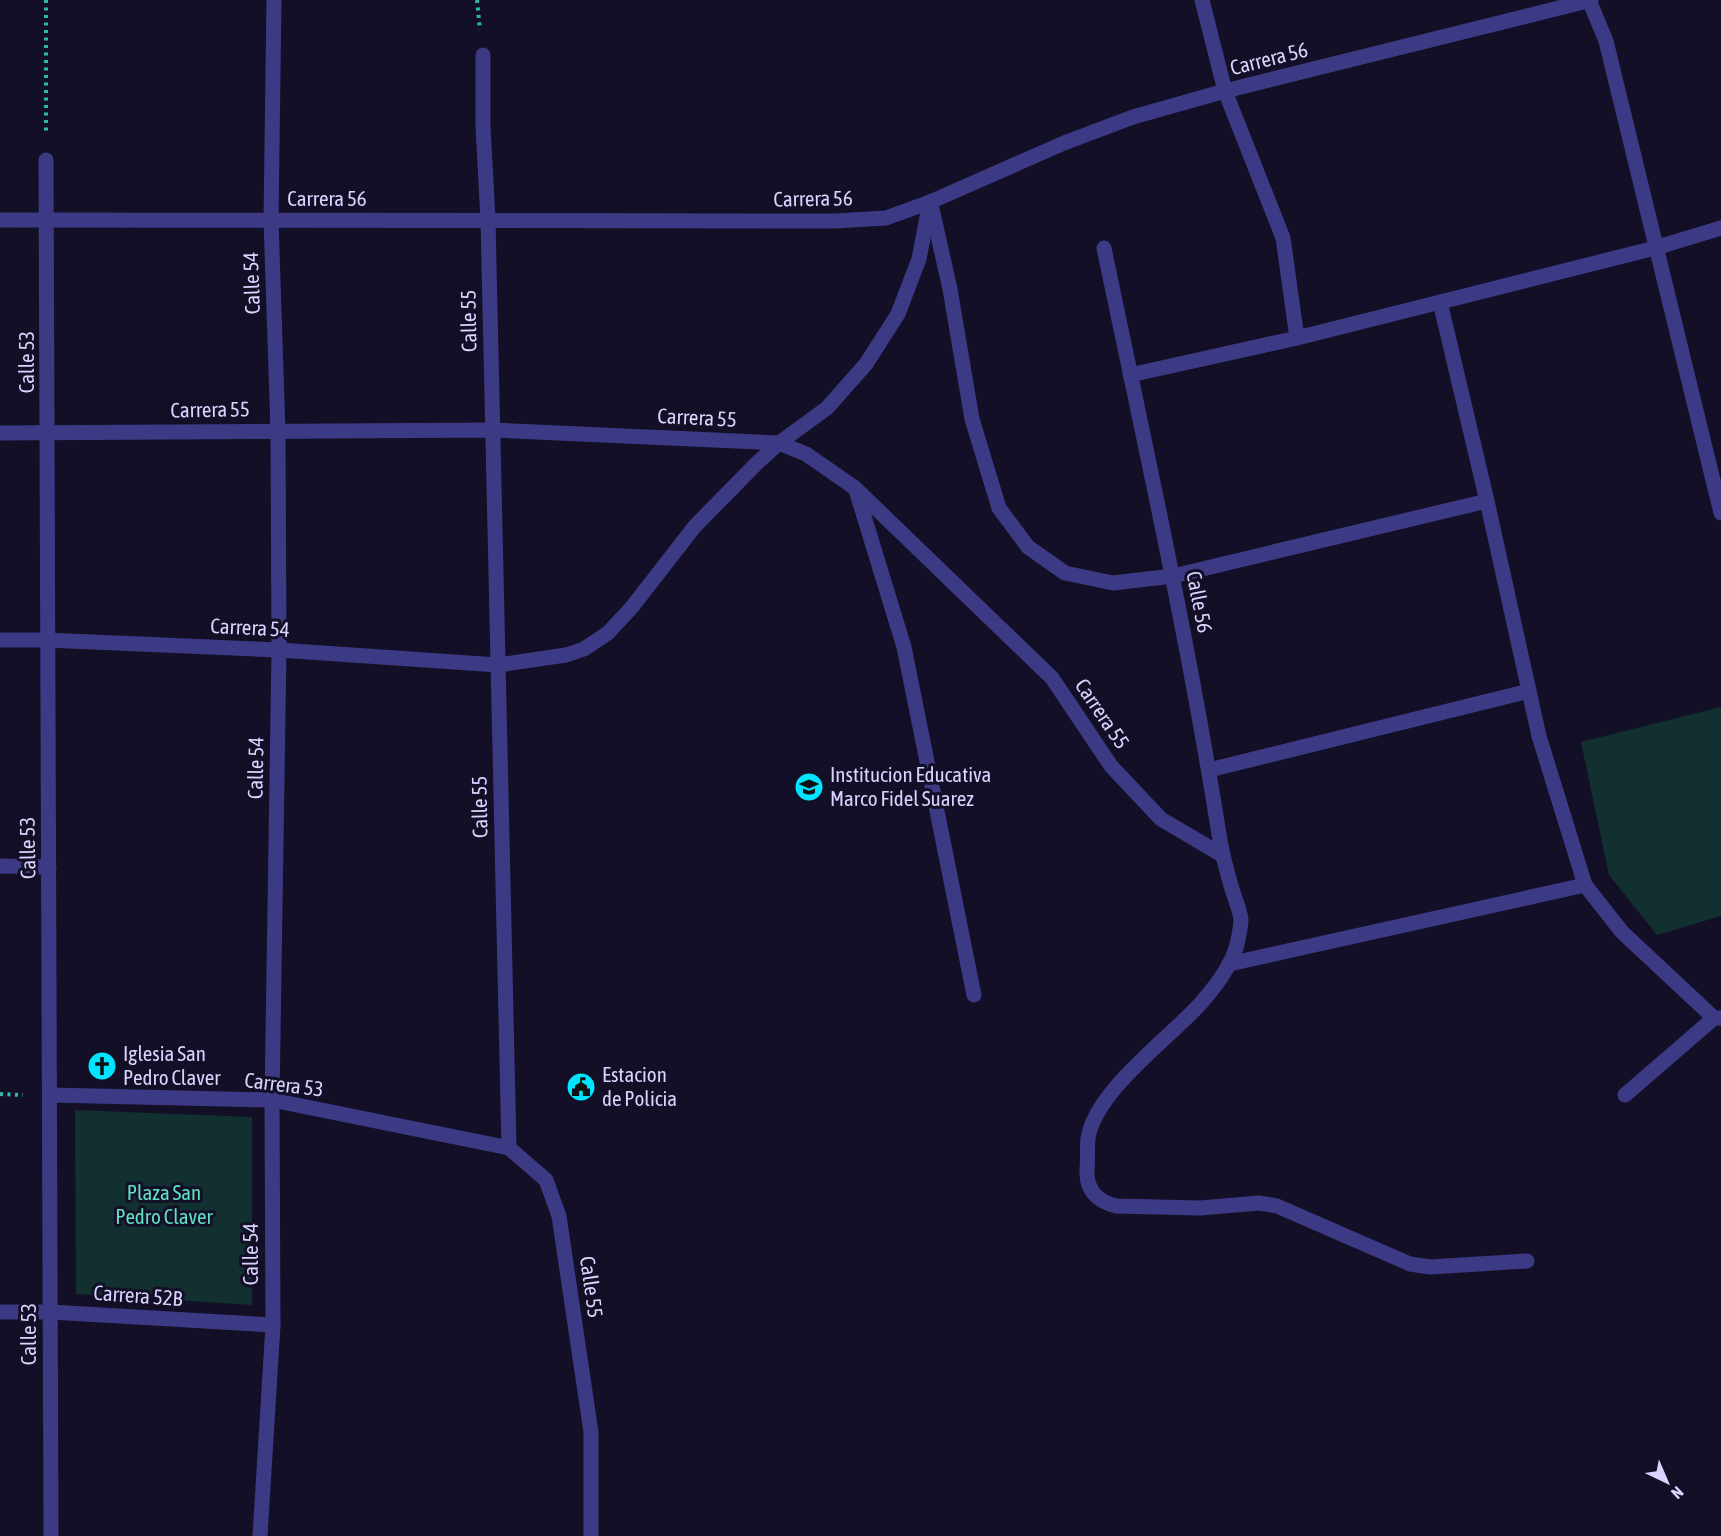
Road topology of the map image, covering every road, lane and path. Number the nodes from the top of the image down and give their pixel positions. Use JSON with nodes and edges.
{"nodes":[{"id":1,"x":46,"y":0,"type":"edge"},
{"id":2,"x":274,"y":0,"type":"edge"},
{"id":3,"x":1202,"y":0,"type":"edge"},
{"id":4,"x":1590,"y":0,"type":"edge"},
{"id":5,"x":483,"y":55,"type":"dead end"},
{"id":6,"x":1226,"y":91,"type":"junction"},
{"id":7,"x":46,"y":160,"type":"joint"},
{"id":8,"x":930,"y":202,"type":"junction"},
{"id":9,"x":0,"y":220,"type":"edge"},
{"id":10,"x":47,"y":220,"type":"junction"},
{"id":11,"x":271,"y":220,"type":"junction"},
{"id":12,"x":488,"y":220,"type":"junction"},
{"id":13,"x":1721,"y":228,"type":"edge"},
{"id":14,"x":1104,"y":248,"type":"dead end"},
{"id":15,"x":1655,"y":248,"type":"junction"},
{"id":16,"x":1440,"y":302,"type":"junction"},
{"id":17,"x":1297,"y":338,"type":"junction"},
{"id":18,"x":1130,"y":375,"type":"junction"},
{"id":19,"x":278,"y":430,"type":"junction"},
{"id":20,"x":493,"y":430,"type":"junction"},
{"id":21,"x":0,"y":433,"type":"edge"},
{"id":22,"x":48,"y":434,"type":"junction"},
{"id":23,"x":779,"y":443,"type":"junction"},
{"id":24,"x":855,"y":488,"type":"junction"},
{"id":25,"x":1487,"y":501,"type":"junction"},
{"id":26,"x":1721,"y":513,"type":"edge"},
{"id":27,"x":1173,"y":576,"type":"junction"},
{"id":28,"x":0,"y":640,"type":"edge"},
{"id":29,"x":46,"y":640,"type":"junction"},
{"id":30,"x":279,"y":650,"type":"junction"},
{"id":31,"x":498,"y":665,"type":"junction"},
{"id":32,"x":1529,"y":691,"type":"junction"},
{"id":33,"x":1209,"y":770,"type":"junction"},
{"id":34,"x":1222,"y":855,"type":"junction"},
{"id":35,"x":0,"y":866,"type":"edge"},
{"id":36,"x":49,"y":867,"type":"junction"},
{"id":37,"x":1585,"y":885,"type":"junction"},
{"id":38,"x":1229,"y":964,"type":"junction"},
{"id":39,"x":974,"y":995,"type":"dead end"},
{"id":40,"x":1717,"y":1018,"type":"edge"},
{"id":41,"x":50,"y":1095,"type":"junction"},
{"id":42,"x":1625,"y":1095,"type":"dead end"},
{"id":43,"x":272,"y":1100,"type":"junction"},
{"id":44,"x":510,"y":1148,"type":"junction"},
{"id":45,"x":1527,"y":1261,"type":"dead end"},
{"id":46,"x":0,"y":1312,"type":"edge"},
{"id":47,"x":50,"y":1312,"type":"junction"},
{"id":48,"x":273,"y":1325,"type":"junction"},
{"id":49,"x":51,"y":1536,"type":"edge"},
{"id":50,"x":260,"y":1536,"type":"edge"},
{"id":51,"x":591,"y":1536,"type":"edge"}],
"edges":[{"from":1,"to":7,"type":"path"},
{"from":2,"to":11,"type":"street","name":"Calle 54"},
{"from":3,"to":6,"type":"street"},
{"from":4,"to":6,"type":"street","name":"Carrera 56"},
{"from":4,"to":15,"type":"street"},
{"from":5,"to":12,"type":"street","name":"Calle 55"},
{"from":6,"to":8,"type":"street","name":"Carrera 56"},
{"from":6,"to":17,"type":"street"},
{"from":7,"to":10,"type":"street","name":"Calle 53"},
{"from":8,"to":12,"type":"street","name":"Carrera 56"},
{"from":8,"to":23,"type":"street","name":"Carrera 54"},
{"from":8,"to":27,"type":"street"},
{"from":9,"to":10,"type":"street","name":"Carrera 56"},
{"from":10,"to":11,"type":"street","name":"Carrera 56"},
{"from":10,"to":22,"type":"street","name":"Calle 53"},
{"from":11,"to":12,"type":"street","name":"Carrera 56"},
{"from":11,"to":19,"type":"street","name":"Calle 54"},
{"from":12,"to":20,"type":"street","name":"Calle 55"},
{"from":13,"to":15,"type":"street"},
{"from":14,"to":18,"type":"street","name":"Calle 56"},
{"from":15,"to":16,"type":"street"},
{"from":15,"to":26,"type":"street"},
{"from":16,"to":17,"type":"street"},
{"from":16,"to":25,"type":"street"},
{"from":17,"to":18,"type":"street"},
{"from":18,"to":27,"type":"street","name":"Calle 56"},
{"from":19,"to":20,"type":"street","name":"Carrera 55"},
{"from":19,"to":22,"type":"street","name":"Carrera 55"},
{"from":19,"to":30,"type":"street","name":"Calle 54"},
{"from":20,"to":23,"type":"street","name":"Carrera 55"},
{"from":20,"to":31,"type":"street","name":"Calle 55"},
{"from":21,"to":22,"type":"street","name":"Carrera 55"},
{"from":22,"to":29,"type":"street","name":"Calle 53"},
{"from":23,"to":24,"type":"street","name":"Carrera 55"},
{"from":23,"to":31,"type":"street","name":"Carrera 54"},
{"from":24,"to":34,"type":"street","name":"Carrera 55"},
{"from":24,"to":39,"type":"street"},
{"from":25,"to":27,"type":"street"},
{"from":25,"to":32,"type":"street"},
{"from":27,"to":33,"type":"street","name":"Calle 56"},
{"from":28,"to":29,"type":"street","name":"Carrera 54"},
{"from":29,"to":30,"type":"street","name":"Carrera 54"},
{"from":29,"to":36,"type":"street","name":"Calle 53"},
{"from":30,"to":31,"type":"street","name":"Carrera 54"},
{"from":30,"to":43,"type":"street","name":"Calle 54"},
{"from":31,"to":44,"type":"street","name":"Calle 55"},
{"from":32,"to":33,"type":"street"},
{"from":32,"to":37,"type":"street"},
{"from":33,"to":34,"type":"street","name":"Calle 56"},
{"from":34,"to":38,"type":"street","name":"Calle 56"},
{"from":35,"to":36,"type":"street"},
{"from":36,"to":41,"type":"street","name":"Calle 53"},
{"from":37,"to":38,"type":"street"},
{"from":37,"to":40,"type":"street"},
{"from":38,"to":45,"type":"street","name":"Calle 56"},
{"from":40,"to":42,"type":"street"},
{"from":41,"to":43,"type":"street","name":"Carrera 53"},
{"from":41,"to":47,"type":"street","name":"Calle 53"},
{"from":43,"to":44,"type":"street","name":"Carrera 53"},
{"from":43,"to":48,"type":"street","name":"Calle 54"},
{"from":44,"to":51,"type":"street","name":"Calle 55"},
{"from":46,"to":47,"type":"street","name":"Carrera 52B"},
{"from":47,"to":48,"type":"street","name":"Carrera 52B"},
{"from":47,"to":49,"type":"street","name":"Calle 53"},
{"from":48,"to":50,"type":"street","name":"Calle 54"}]}
